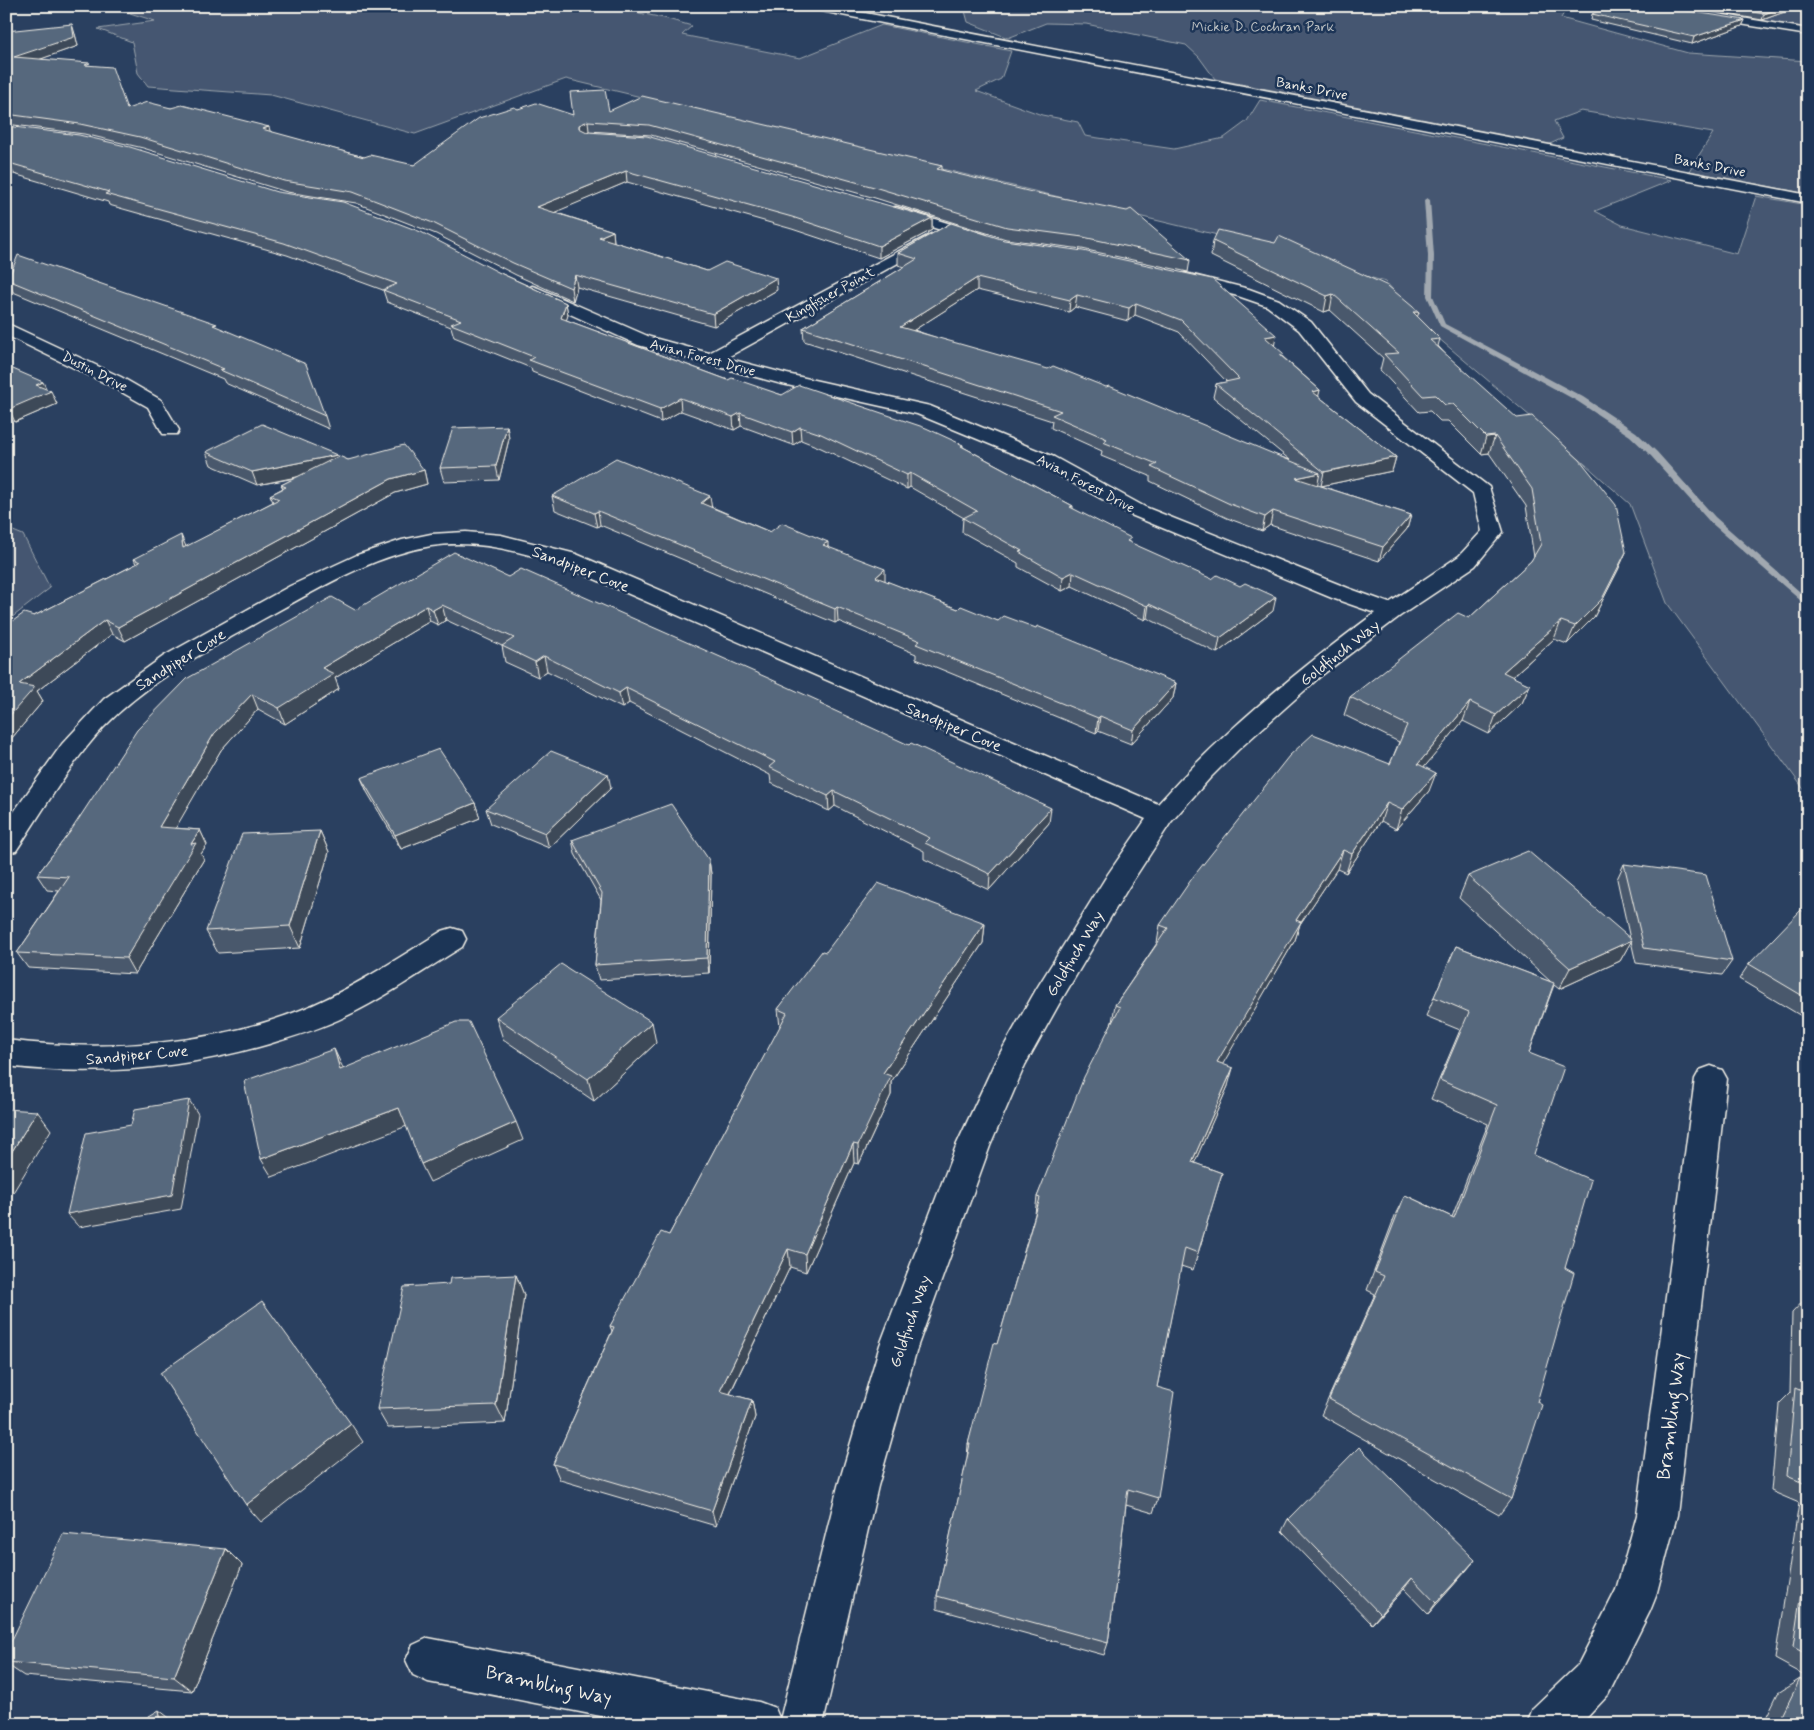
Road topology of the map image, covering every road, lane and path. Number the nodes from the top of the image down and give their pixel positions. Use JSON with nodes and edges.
{"nodes":[{"id":1,"x":811,"y":6,"type":"edge"},
{"id":2,"x":1648,"y":6,"type":"edge"},
{"id":3,"x":1808,"y":32,"type":"edge"},
{"id":4,"x":1808,"y":199,"type":"edge"},
{"id":5,"x":878,"y":206,"type":"edge"},
{"id":6,"x":950,"y":228,"type":"junction"},
{"id":7,"x":1004,"y":245,"type":"edge"},
{"id":8,"x":1165,"y":274,"type":"edge"},
{"id":9,"x":518,"y":284,"type":"edge"},
{"id":10,"x":6,"y":328,"type":"edge"},
{"id":11,"x":711,"y":359,"type":"junction"},
{"id":12,"x":170,"y":430,"type":"dead end"},
{"id":13,"x":1392,"y":611,"type":"junction"},
{"id":14,"x":1162,"y":816,"type":"junction"},
{"id":15,"x":6,"y":844,"type":"edge"},
{"id":16,"x":452,"y":939,"type":"dead end"},
{"id":17,"x":6,"y":1052,"type":"edge"},
{"id":18,"x":1711,"y":1079,"type":"dead end"},
{"id":19,"x":428,"y":1660,"type":"dead end"},
{"id":20,"x":759,"y":1724,"type":"edge"},
{"id":21,"x":800,"y":1724,"type":"edge"},
{"id":22,"x":1549,"y":1724,"type":"edge"}],
"edges":[{"from":1,"to":4,"type":"street","name":"Banks Drive"},
{"from":2,"to":3,"type":"street"},
{"from":5,"to":6,"type":"street"},
{"from":6,"to":7,"type":"street"},
{"from":6,"to":11,"type":"street","name":"Kingfisher Point"},
{"from":8,"to":13,"type":"street","name":"Goldfinch Way"},
{"from":9,"to":11,"type":"street","name":"Avian Forest Drive"},
{"from":10,"to":12,"type":"street","name":"Dustin Drive"},
{"from":11,"to":13,"type":"street","name":"Avian Forest Drive"},
{"from":13,"to":14,"type":"street","name":"Goldfinch Way"},
{"from":14,"to":15,"type":"street","name":"Sandpiper Cove"},
{"from":14,"to":21,"type":"street","name":"Goldfinch Way"},
{"from":16,"to":17,"type":"street","name":"Sandpiper Cove"},
{"from":18,"to":22,"type":"street","name":"Brambling Way"},
{"from":19,"to":20,"type":"street","name":"Brambling Way"}]}
